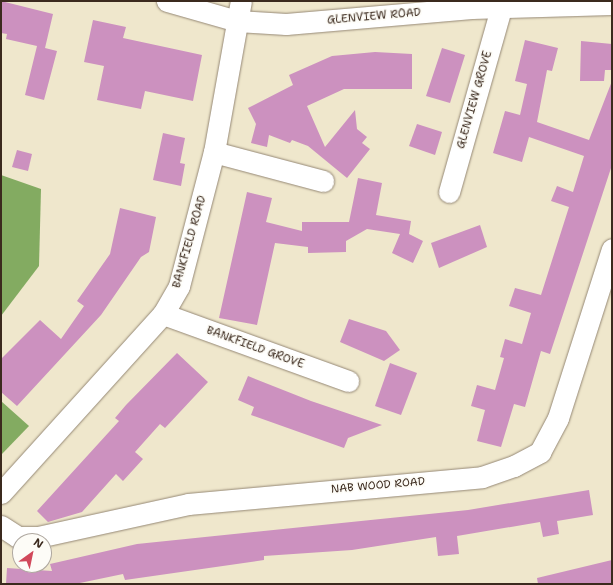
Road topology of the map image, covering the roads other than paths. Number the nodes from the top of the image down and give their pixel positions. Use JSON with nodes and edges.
{"nodes":[{"id":1,"x":167,"y":1,"type":"edge"},
{"id":2,"x":241,"y":1,"type":"edge"},
{"id":3,"x":612,"y":4,"type":"edge"},
{"id":4,"x":472,"y":5,"type":"edge"},
{"id":5,"x":501,"y":8,"type":"junction"},
{"id":6,"x":237,"y":21,"type":"junction"},
{"id":7,"x":214,"y":152,"type":"junction"},
{"id":8,"x":323,"y":181,"type":"dead end"},
{"id":9,"x":449,"y":192,"type":"dead end"},
{"id":10,"x":612,"y":249,"type":"edge"},
{"id":11,"x":163,"y":314,"type":"junction"},
{"id":12,"x":348,"y":381,"type":"dead end"},
{"id":13,"x":1,"y":492,"type":"edge"},
{"id":14,"x":1,"y":526,"type":"edge"}],
"edges":[{"from":1,"to":6,"type":"street","name":"GLENVIEW ROAD"},
{"from":2,"to":6,"type":"street","name":"BANKFIELD ROAD"},
{"from":3,"to":5,"type":"street","name":"GLENVIEW ROAD"},
{"from":4,"to":5,"type":"street","name":"GLENVIEW ROAD"},
{"from":4,"to":6,"type":"street","name":"GLENVIEW ROAD"},
{"from":5,"to":9,"type":"street","name":"GLENVIEW GROVE"},
{"from":6,"to":7,"type":"street","name":"BANKFIELD ROAD"},
{"from":7,"to":8,"type":"street"},
{"from":7,"to":11,"type":"street","name":"BANKFIELD ROAD"},
{"from":10,"to":14,"type":"street","name":"NAB WOOD ROAD"},
{"from":11,"to":12,"type":"street","name":"BANKFIELD GROVE"},
{"from":11,"to":13,"type":"street","name":"BANKFIELD ROAD"}]}
